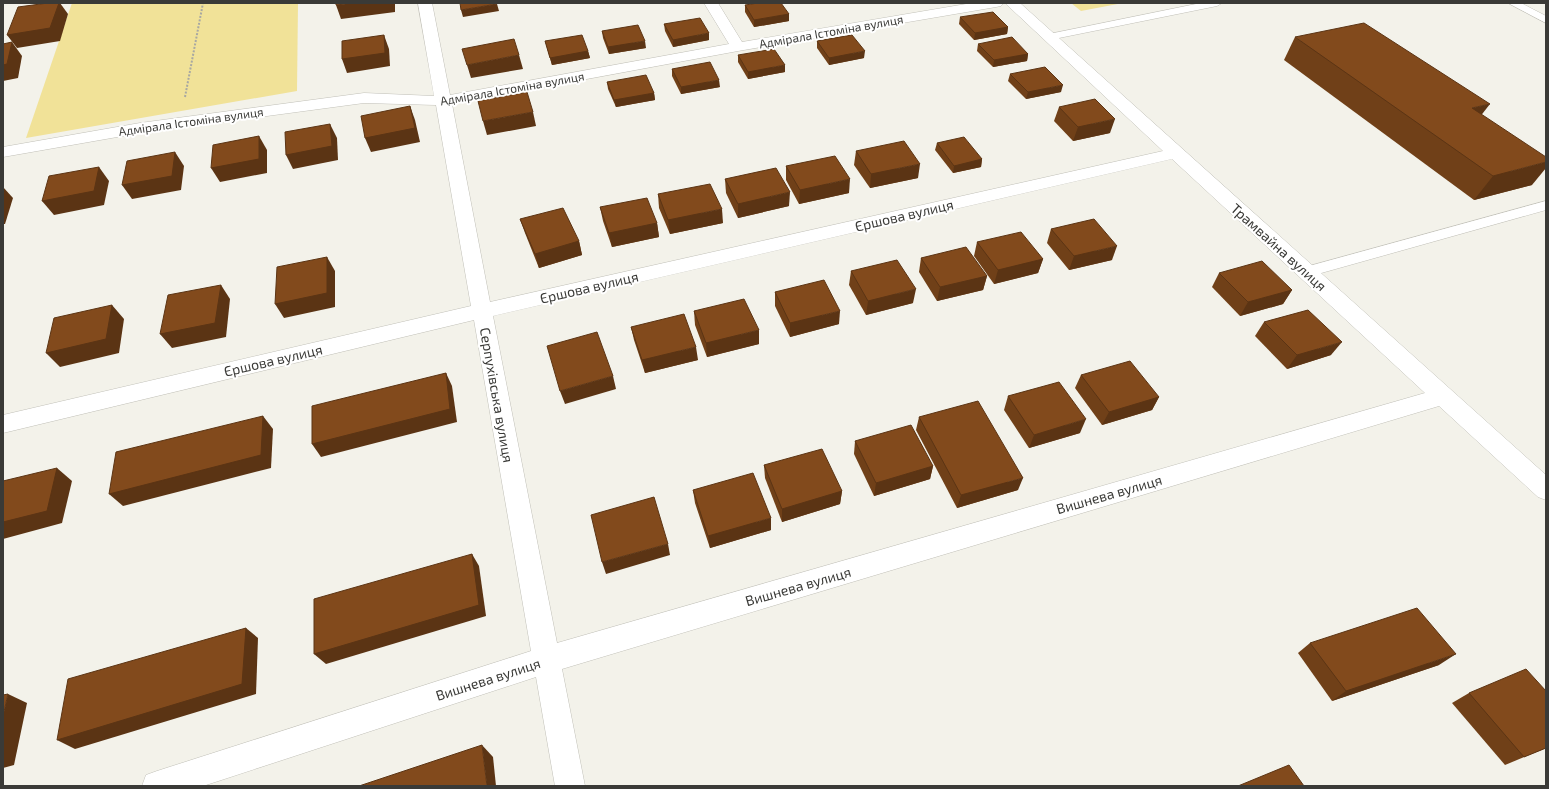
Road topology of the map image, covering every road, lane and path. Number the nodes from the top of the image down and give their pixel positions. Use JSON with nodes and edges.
{"nodes":[{"id":1,"x":203,"y":3,"type":"edge"},
{"id":2,"x":425,"y":3,"type":"edge"},
{"id":3,"x":710,"y":3,"type":"edge"},
{"id":4,"x":996,"y":3,"type":"edge"},
{"id":5,"x":1012,"y":3,"type":"edge"},
{"id":6,"x":1216,"y":3,"type":"edge"},
{"id":7,"x":1513,"y":3,"type":"edge"},
{"id":8,"x":1546,"y":20,"type":"edge"},
{"id":9,"x":1049,"y":37,"type":"junction"},
{"id":10,"x":738,"y":47,"type":"junction"},
{"id":11,"x":443,"y":101,"type":"junction"},
{"id":12,"x":181,"y":122,"type":"junction"},
{"id":13,"x":3,"y":152,"type":"edge"},
{"id":14,"x":1175,"y":153,"type":"junction"},
{"id":15,"x":1546,"y":205,"type":"edge"},
{"id":16,"x":1307,"y":272,"type":"junction"},
{"id":17,"x":482,"y":311,"type":"junction"},
{"id":18,"x":1443,"y":396,"type":"junction"},
{"id":19,"x":3,"y":424,"type":"edge"},
{"id":20,"x":1546,"y":490,"type":"edge"},
{"id":21,"x":546,"y":660,"type":"junction"},
{"id":22,"x":157,"y":786,"type":"edge"},
{"id":23,"x":570,"y":786,"type":"edge"}],
"edges":[{"from":1,"to":12,"type":"path"},
{"from":2,"to":11,"type":"street","name":"Серпухівська вулиця"},
{"from":3,"to":10,"type":"street"},
{"from":4,"to":10,"type":"street","name":"Адмірала Істоміна вулиця"},
{"from":5,"to":9,"type":"street","name":"Трамвайна вулиця"},
{"from":6,"to":9,"type":"lane"},
{"from":7,"to":8,"type":"lane"},
{"from":9,"to":14,"type":"street","name":"Трамвайна вулиця"},
{"from":10,"to":11,"type":"street","name":"Адмірала Істоміна вулиця"},
{"from":11,"to":12,"type":"street","name":"Адмірала Істоміна вулиця"},
{"from":11,"to":17,"type":"street","name":"Серпухівська вулиця"},
{"from":12,"to":13,"type":"street","name":"Адмірала Істоміна вулиця"},
{"from":14,"to":16,"type":"street","name":"Трамвайна вулиця"},
{"from":14,"to":17,"type":"street","name":"Єршова вулиця"},
{"from":15,"to":16,"type":"lane"},
{"from":16,"to":18,"type":"street","name":"Трамвайна вулиця"},
{"from":17,"to":19,"type":"street","name":"Єршова вулиця"},
{"from":17,"to":21,"type":"street","name":"Серпухівська вулиця"},
{"from":18,"to":20,"type":"street","name":"Трамвайна вулиця"},
{"from":18,"to":21,"type":"street","name":"Вишнева вулиця"},
{"from":21,"to":22,"type":"street","name":"Вишнева вулиця"},
{"from":21,"to":23,"type":"street","name":"Серпухівська вулиця"}]}
